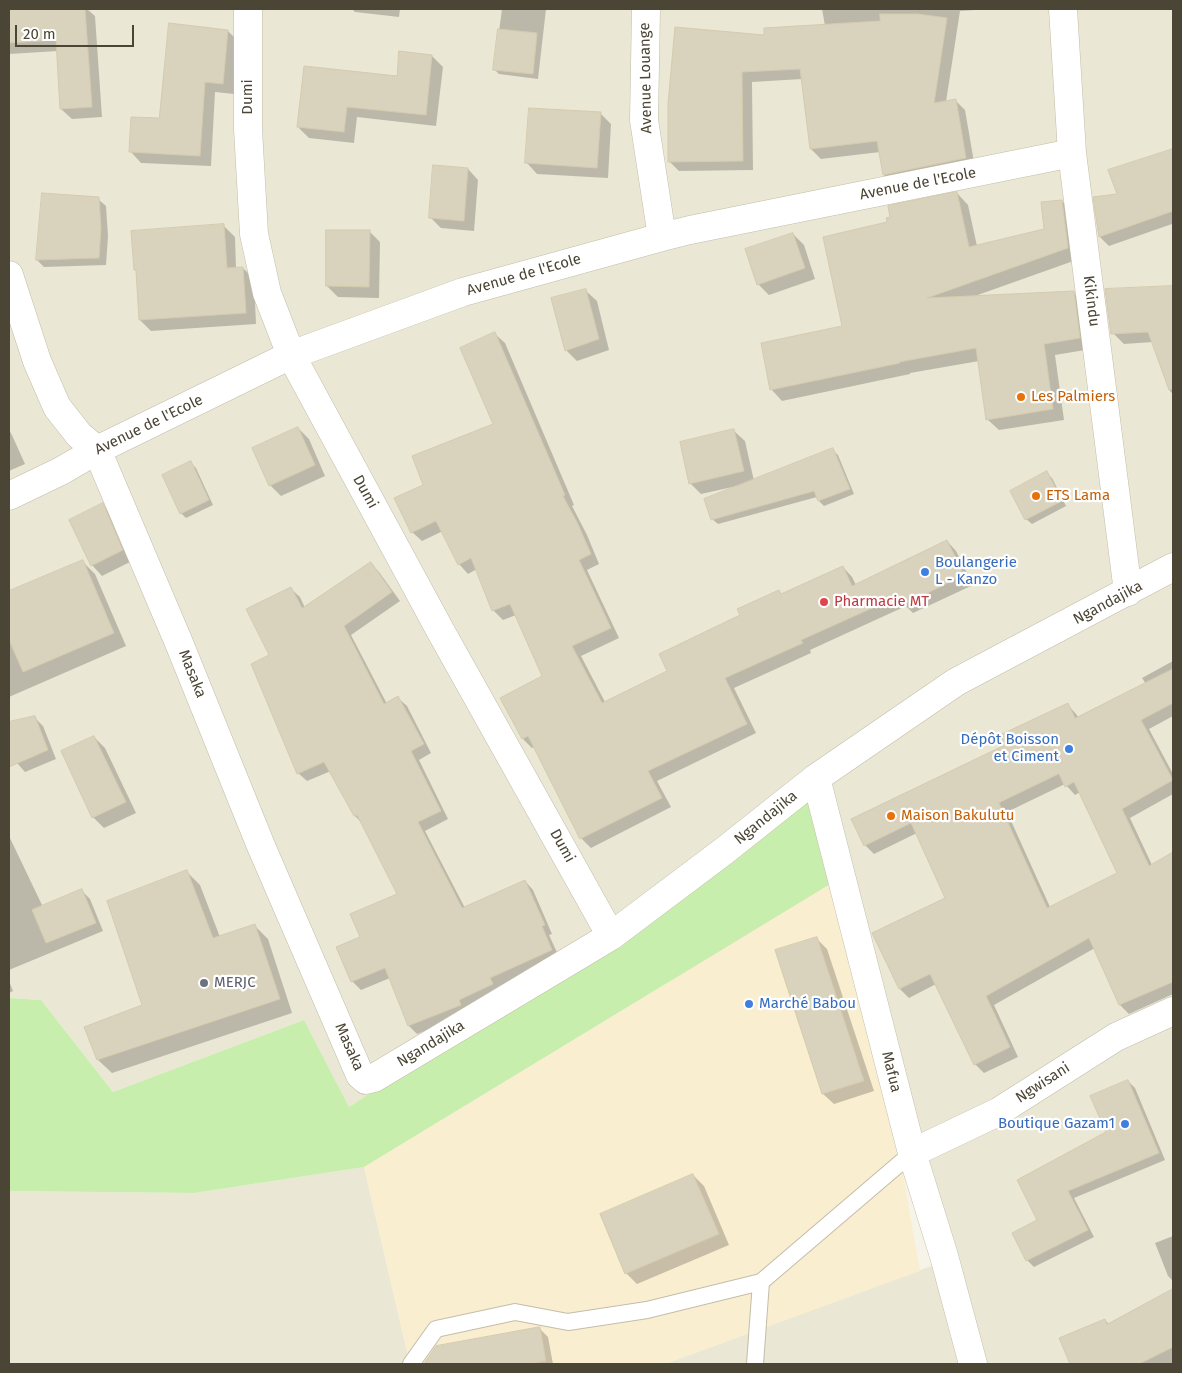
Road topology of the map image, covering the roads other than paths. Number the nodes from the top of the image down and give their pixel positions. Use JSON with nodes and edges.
{"nodes":[{"id":1,"x":248,"y":9,"type":"edge"},
{"id":2,"x":646,"y":9,"type":"edge"},
{"id":3,"x":1063,"y":9,"type":"edge"},
{"id":4,"x":1072,"y":153,"type":"junction"},
{"id":5,"x":662,"y":237,"type":"junction"},
{"id":6,"x":9,"y":275,"type":"edge"},
{"id":7,"x":291,"y":355,"type":"junction"},
{"id":8,"x":97,"y":450,"type":"junction"},
{"id":9,"x":9,"y":496,"type":"edge"},
{"id":10,"x":1173,"y":567,"type":"edge"},
{"id":11,"x":1128,"y":592,"type":"junction"},
{"id":12,"x":816,"y":778,"type":"junction"},
{"id":13,"x":611,"y":936,"type":"junction"},
{"id":14,"x":1173,"y":1011,"type":"edge"},
{"id":15,"x":366,"y":1080,"type":"joint"},
{"id":16,"x":912,"y":1153,"type":"junction"},
{"id":17,"x":761,"y":1282,"type":"junction"},
{"id":18,"x":411,"y":1364,"type":"edge"},
{"id":19,"x":755,"y":1364,"type":"edge"},
{"id":20,"x":973,"y":1364,"type":"edge"}],
"edges":[{"from":1,"to":7,"type":"street","name":"Dumi"},
{"from":2,"to":5,"type":"street","name":"Avenue Louange"},
{"from":3,"to":4,"type":"street","name":"Kikindu"},
{"from":4,"to":5,"type":"street","name":"Avenue de l'Ecole"},
{"from":4,"to":11,"type":"street","name":"Kikindu"},
{"from":5,"to":7,"type":"street","name":"Avenue de l'Ecole"},
{"from":6,"to":8,"type":"street","name":"Masaka"},
{"from":7,"to":8,"type":"street","name":"Avenue de l'Ecole"},
{"from":7,"to":13,"type":"street","name":"Dumi"},
{"from":8,"to":9,"type":"street","name":"Avenue de l'Ecole"},
{"from":8,"to":15,"type":"street","name":"Masaka"},
{"from":10,"to":11,"type":"street","name":"Ngandajika"},
{"from":11,"to":12,"type":"street","name":"Ngandajika"},
{"from":12,"to":13,"type":"street","name":"Ngandajika"},
{"from":12,"to":16,"type":"street","name":"Mafua"},
{"from":13,"to":15,"type":"street","name":"Ngandajika"},
{"from":14,"to":16,"type":"street","name":"Ngwisani"},
{"from":16,"to":17,"type":"lane"},
{"from":16,"to":20,"type":"street","name":"Mafua"},
{"from":17,"to":18,"type":"lane"},
{"from":17,"to":19,"type":"lane"}]}
